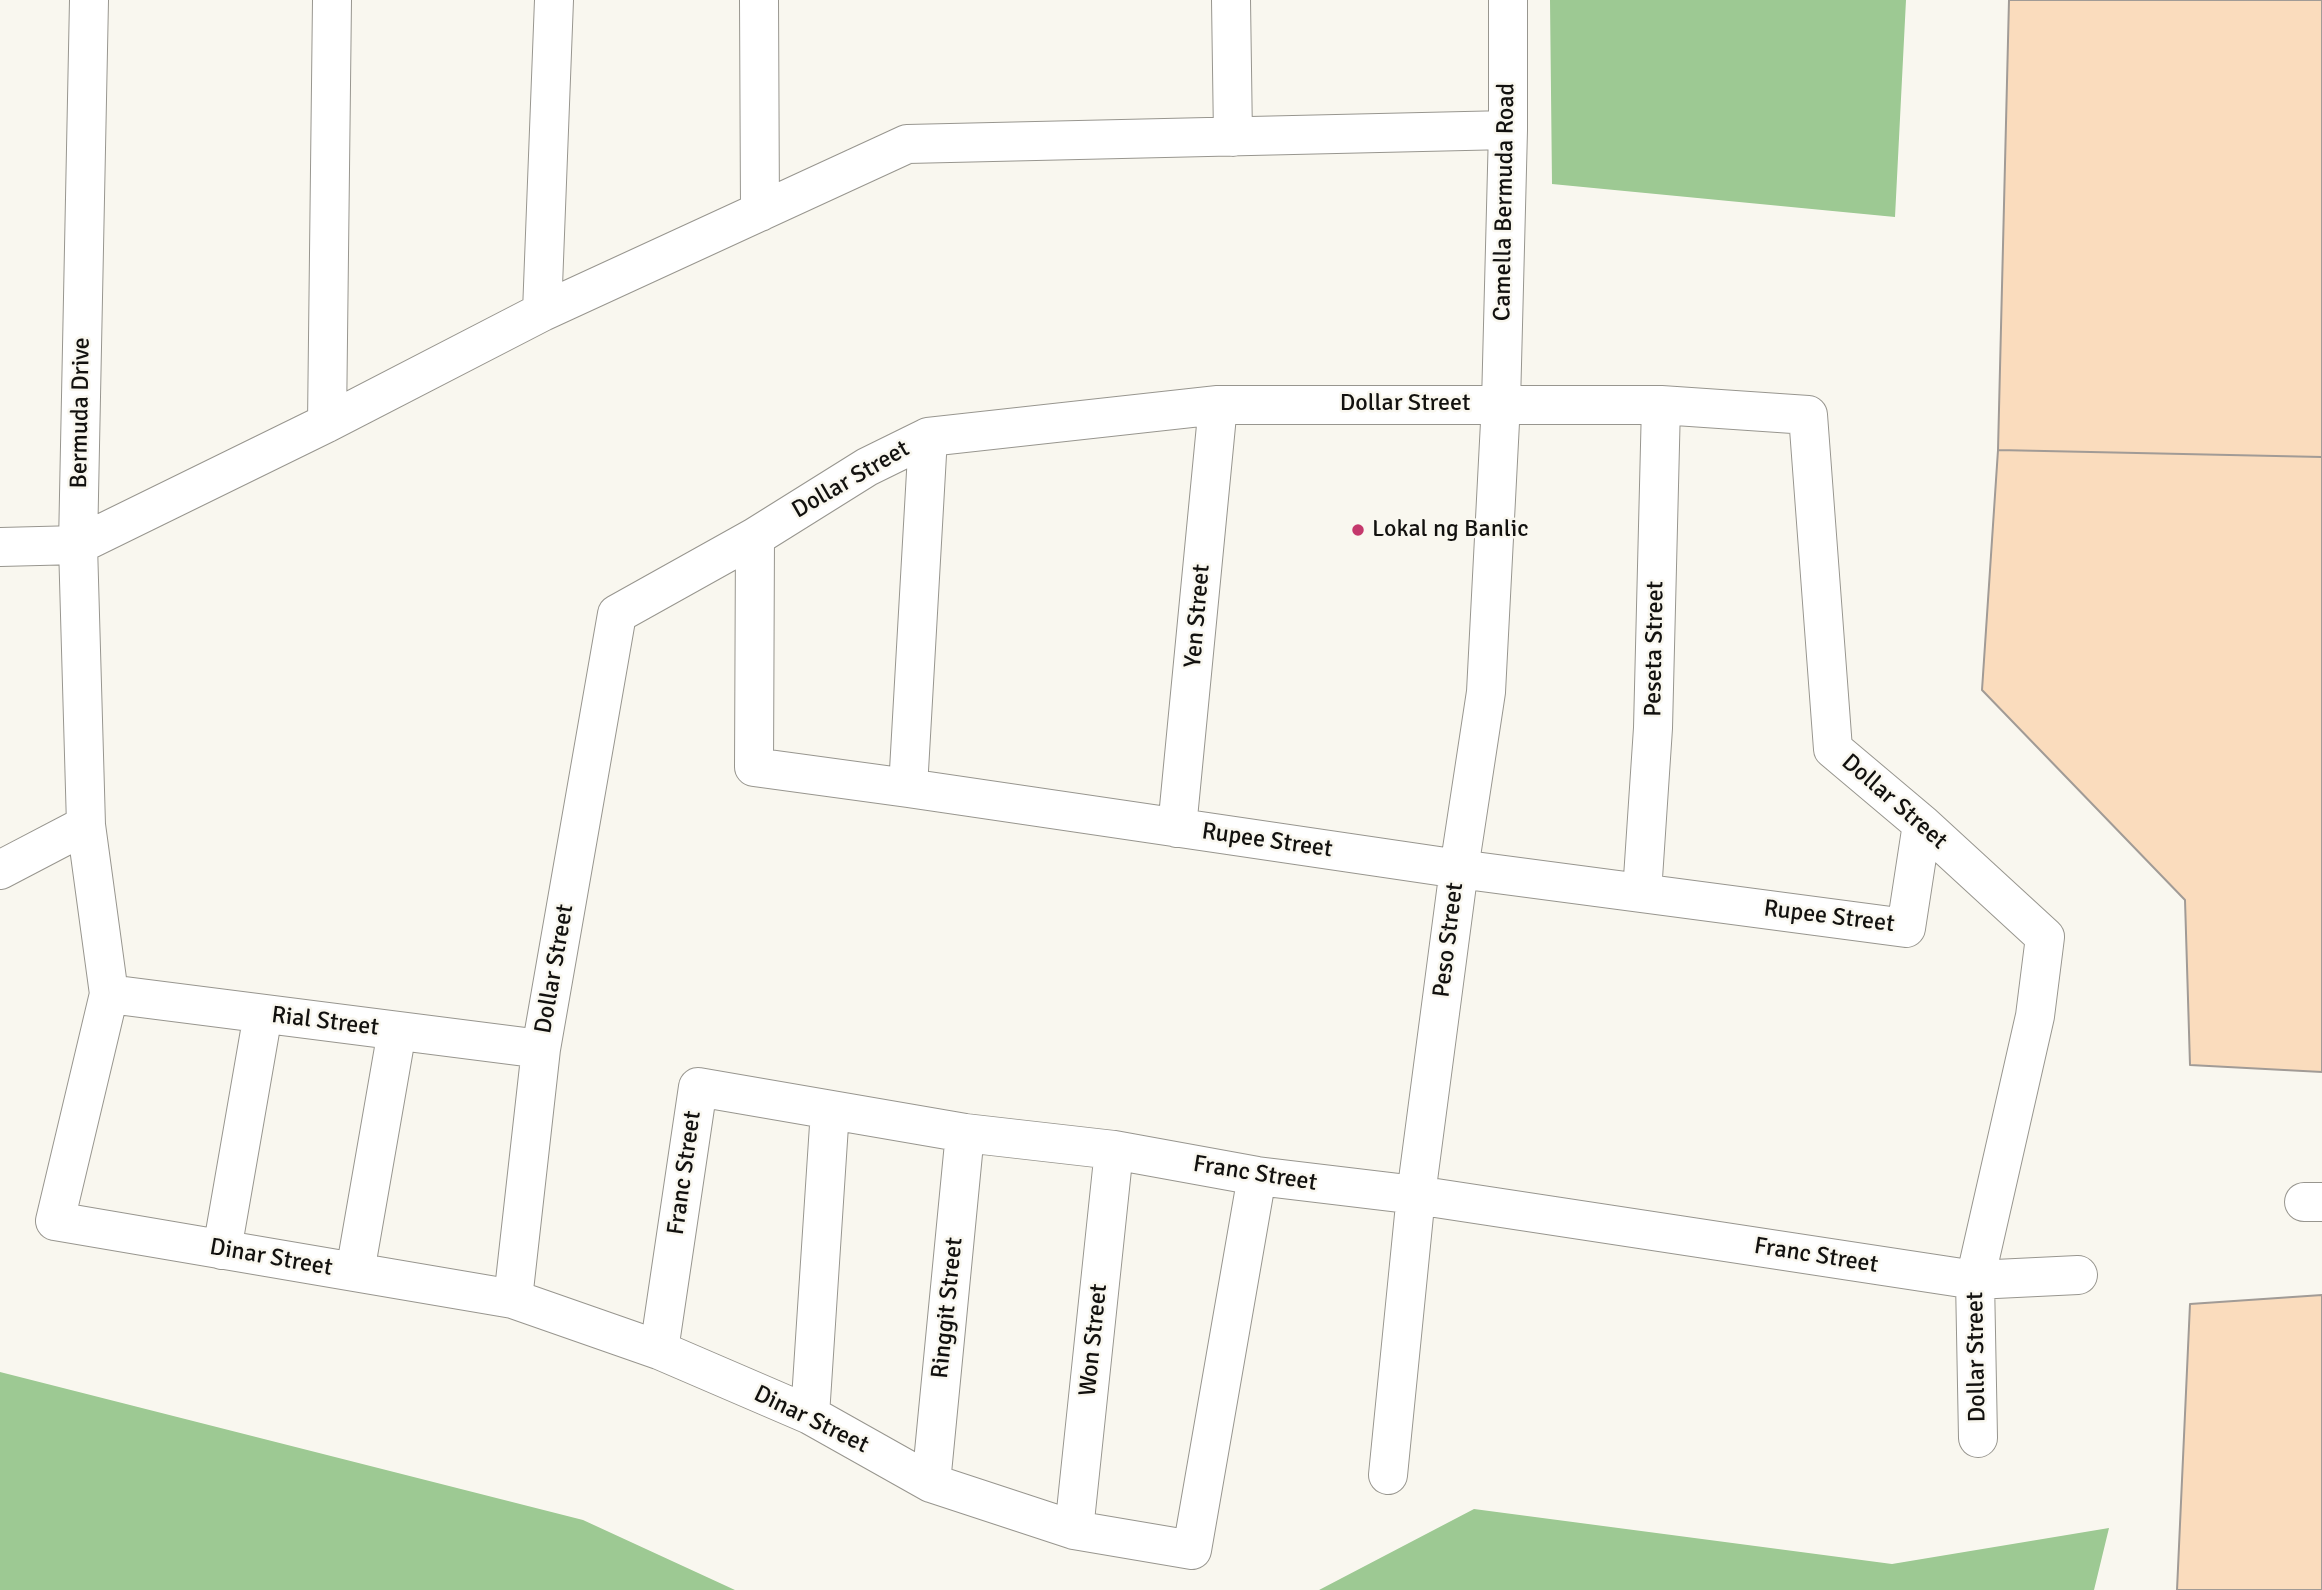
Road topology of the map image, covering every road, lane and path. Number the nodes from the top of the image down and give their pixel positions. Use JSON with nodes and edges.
{"nodes":[{"id":1,"x":89,"y":0,"type":"edge"},
{"id":2,"x":332,"y":0,"type":"edge"},
{"id":3,"x":554,"y":0,"type":"edge"},
{"id":4,"x":759,"y":0,"type":"edge"},
{"id":5,"x":1231,"y":0,"type":"edge"},
{"id":6,"x":1508,"y":0,"type":"edge"},
{"id":7,"x":1508,"y":130,"type":"junction"},
{"id":8,"x":1233,"y":136,"type":"junction"},
{"id":9,"x":760,"y":212,"type":"junction"},
{"id":10,"x":542,"y":312,"type":"junction"},
{"id":11,"x":1501,"y":404,"type":"junction"},
{"id":12,"x":1218,"y":405,"type":"junction"},
{"id":13,"x":1661,"y":405,"type":"junction"},
{"id":14,"x":327,"y":423,"type":"junction"},
{"id":15,"x":928,"y":437,"type":"junction"},
{"id":16,"x":755,"y":537,"type":"junction"},
{"id":17,"x":78,"y":545,"type":"junction"},
{"id":18,"x":0,"y":547,"type":"edge"},
{"id":19,"x":908,"y":788,"type":"junction"},
{"id":20,"x":1922,"y":824,"type":"junction"},
{"id":21,"x":86,"y":825,"type":"junction"},
{"id":22,"x":1177,"y":828,"type":"junction"},
{"id":23,"x":1459,"y":869,"type":"junction"},
{"id":24,"x":0,"y":870,"type":"edge"},
{"id":25,"x":1642,"y":893,"type":"junction"},
{"id":26,"x":110,"y":994,"type":"junction"},
{"id":27,"x":263,"y":1014,"type":"junction"},
{"id":28,"x":397,"y":1031,"type":"junction"},
{"id":29,"x":541,"y":1049,"type":"junction"},
{"id":30,"x":830,"y":1110,"type":"junction"},
{"id":31,"x":965,"y":1133,"type":"junction"},
{"id":32,"x":1114,"y":1150,"type":"junction"},
{"id":33,"x":1257,"y":1176,"type":"junction"},
{"id":34,"x":1416,"y":1195,"type":"junction"},
{"id":35,"x":222,"y":1250,"type":"junction"},
{"id":36,"x":355,"y":1272,"type":"junction"},
{"id":37,"x":2078,"y":1275,"type":"dead end"},
{"id":38,"x":1975,"y":1280,"type":"junction"},
{"id":39,"x":513,"y":1299,"type":"junction"},
{"id":40,"x":659,"y":1350,"type":"junction"},
{"id":41,"x":810,"y":1415,"type":"junction"},
{"id":42,"x":1978,"y":1438,"type":"dead end"},
{"id":43,"x":1388,"y":1475,"type":"dead end"},
{"id":44,"x":931,"y":1483,"type":"junction"},
{"id":45,"x":1074,"y":1530,"type":"junction"}],
"edges":[{"from":1,"to":17,"type":"street","name":"Bermuda Drive"},
{"from":2,"to":14,"type":"street"},
{"from":3,"to":10,"type":"street"},
{"from":4,"to":9,"type":"street"},
{"from":5,"to":8,"type":"street"},
{"from":6,"to":7,"type":"street","name":"Camella Bermuda Road"},
{"from":7,"to":8,"type":"street"},
{"from":7,"to":11,"type":"street","name":"Camella Bermuda Road"},
{"from":8,"to":9,"type":"street"},
{"from":9,"to":10,"type":"street"},
{"from":10,"to":14,"type":"street"},
{"from":11,"to":12,"type":"street","name":"Dollar Street"},
{"from":11,"to":13,"type":"street","name":"Dollar Street"},
{"from":11,"to":23,"type":"street","name":"Peso Street"},
{"from":12,"to":15,"type":"street","name":"Dollar Street"},
{"from":12,"to":22,"type":"street","name":"Yen Street"},
{"from":13,"to":20,"type":"street","name":"Dollar Street"},
{"from":13,"to":25,"type":"street","name":"Peseta Street"},
{"from":14,"to":17,"type":"street"},
{"from":15,"to":16,"type":"street","name":"Dollar Street"},
{"from":15,"to":19,"type":"street"},
{"from":16,"to":19,"type":"street","name":"Rupee Street"},
{"from":16,"to":29,"type":"street","name":"Dollar Street"},
{"from":17,"to":18,"type":"street"},
{"from":17,"to":21,"type":"street","name":"Bermuda Drive"},
{"from":19,"to":22,"type":"street","name":"Rupee Street"},
{"from":20,"to":25,"type":"street","name":"Rupee Street"},
{"from":20,"to":38,"type":"street","name":"Dollar Street"},
{"from":21,"to":24,"type":"street"},
{"from":21,"to":26,"type":"street","name":"Bermuda Drive"},
{"from":22,"to":23,"type":"street","name":"Rupee Street"},
{"from":23,"to":25,"type":"street","name":"Rupee Street"},
{"from":23,"to":34,"type":"street","name":"Peso Street"},
{"from":26,"to":27,"type":"street","name":"Rial Street"},
{"from":26,"to":35,"type":"street","name":"Dinar Street"},
{"from":27,"to":28,"type":"street","name":"Rial Street"},
{"from":27,"to":35,"type":"street"},
{"from":28,"to":29,"type":"street","name":"Rial Street"},
{"from":28,"to":36,"type":"street"},
{"from":29,"to":39,"type":"street","name":"Dollar Street"},
{"from":30,"to":31,"type":"street","name":"Franc Street"},
{"from":30,"to":40,"type":"street","name":"Franc Street"},
{"from":30,"to":41,"type":"street"},
{"from":31,"to":32,"type":"street","name":"Franc Street"},
{"from":31,"to":44,"type":"street","name":"Ringgit Street"},
{"from":32,"to":33,"type":"street","name":"Franc Street"},
{"from":32,"to":45,"type":"street","name":"Won Street"},
{"from":33,"to":34,"type":"street","name":"Franc Street"},
{"from":33,"to":45,"type":"street","name":"Dinar Street"},
{"from":34,"to":38,"type":"street","name":"Franc Street"},
{"from":34,"to":43,"type":"street","name":"Peso Street"},
{"from":35,"to":36,"type":"street","name":"Dinar Street"},
{"from":36,"to":39,"type":"street","name":"Dinar Street"},
{"from":37,"to":38,"type":"street","name":"Franc Street"},
{"from":38,"to":42,"type":"street","name":"Dollar Street"},
{"from":39,"to":40,"type":"street","name":"Dinar Street"},
{"from":40,"to":41,"type":"street","name":"Dinar Street"},
{"from":41,"to":44,"type":"street","name":"Dinar Street"},
{"from":44,"to":45,"type":"street","name":"Dinar Street"}]}
